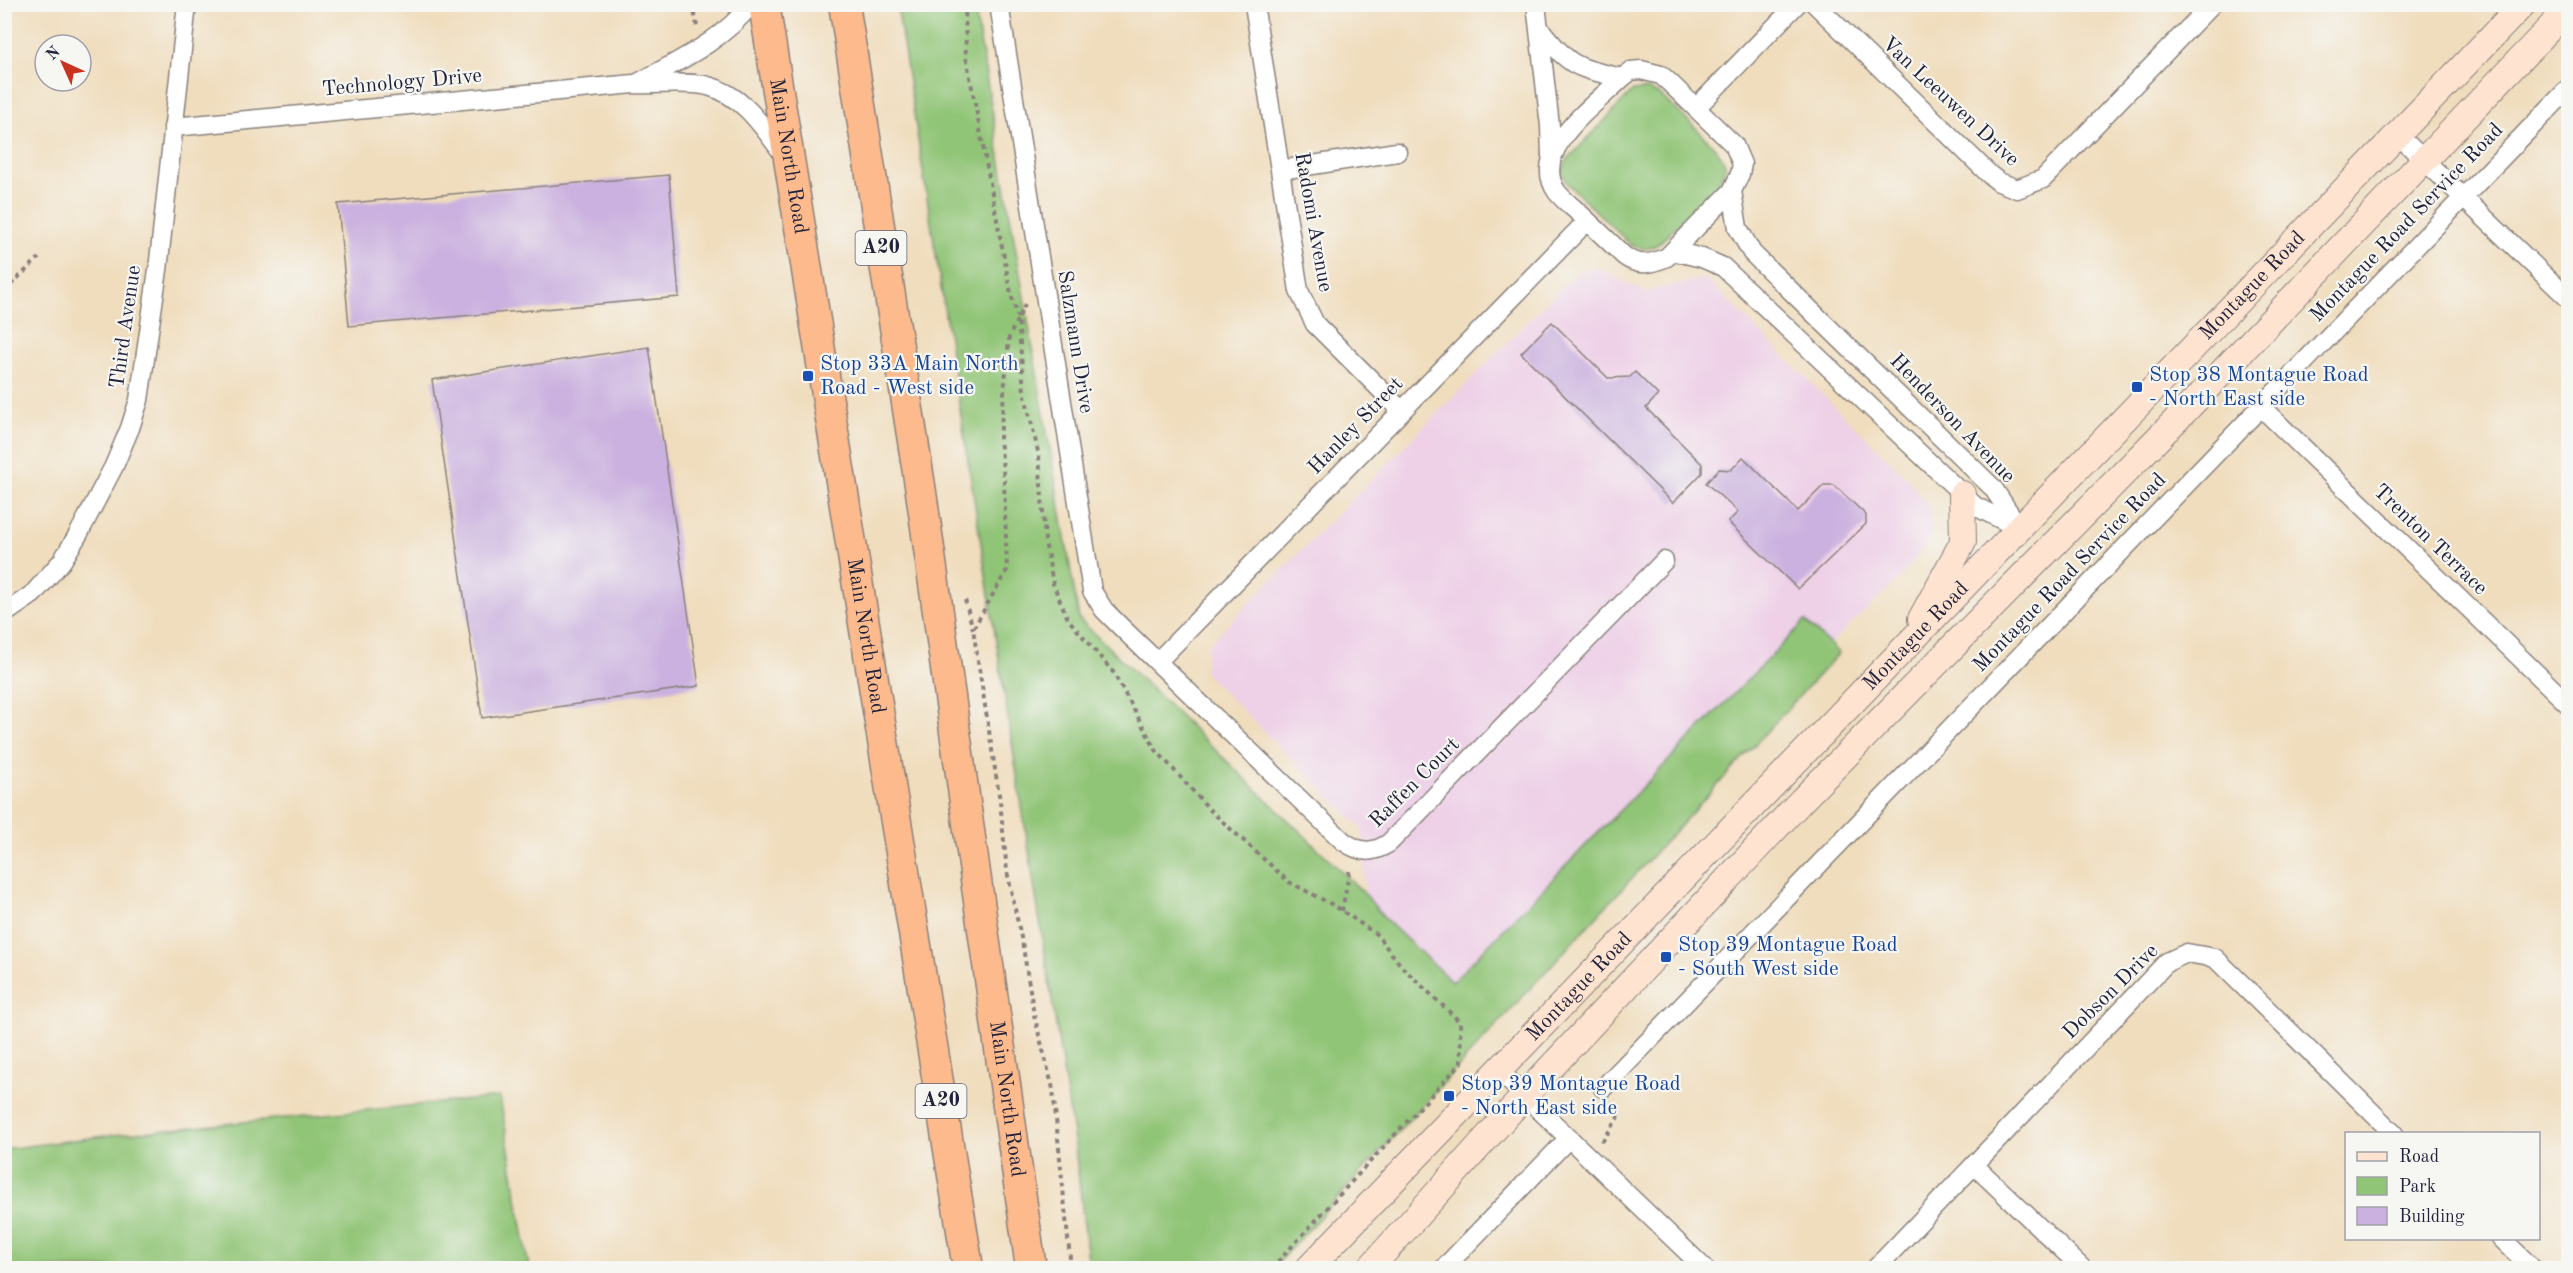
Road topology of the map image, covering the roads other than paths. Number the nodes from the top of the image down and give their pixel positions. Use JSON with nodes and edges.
{"nodes":[{"id":1,"x":187,"y":4,"type":"edge"},
{"id":2,"x":751,"y":4,"type":"edge"},
{"id":3,"x":764,"y":4,"type":"edge"},
{"id":4,"x":844,"y":4,"type":"edge"},
{"id":5,"x":999,"y":4,"type":"edge"},
{"id":6,"x":1254,"y":4,"type":"edge"},
{"id":7,"x":1536,"y":4,"type":"edge"},
{"id":8,"x":1797,"y":4,"type":"edge"},
{"id":9,"x":1815,"y":4,"type":"edge"},
{"id":10,"x":2212,"y":4,"type":"edge"},
{"id":11,"x":2523,"y":4,"type":"edge"},
{"id":12,"x":2568,"y":9,"type":"edge"},
{"id":13,"x":1540,"y":29,"type":"junction"},
{"id":14,"x":1622,"y":78,"type":"junction"},
{"id":15,"x":634,"y":84,"type":"junction"},
{"id":16,"x":2568,"y":89,"type":"edge"},
{"id":17,"x":1696,"y":108,"type":"junction"},
{"id":18,"x":173,"y":127,"type":"junction"},
{"id":19,"x":2398,"y":135,"type":"junction"},
{"id":20,"x":1396,"y":152,"type":"dead end"},
{"id":21,"x":1551,"y":156,"type":"junction"},
{"id":22,"x":2425,"y":160,"type":"junction"},
{"id":23,"x":788,"y":161,"type":"junction"},
{"id":24,"x":1280,"y":170,"type":"junction"},
{"id":25,"x":1732,"y":191,"type":"junction"},
{"id":26,"x":2464,"y":197,"type":"junction"},
{"id":27,"x":1587,"y":221,"type":"junction"},
{"id":28,"x":1672,"y":251,"type":"junction"},
{"id":29,"x":2568,"y":298,"type":"edge"},
{"id":30,"x":2261,"y":407,"type":"junction"},
{"id":31,"x":1402,"y":411,"type":"junction"},
{"id":32,"x":1962,"y":494,"type":"junction"},
{"id":33,"x":2020,"y":529,"type":"junction"},
{"id":34,"x":2045,"y":553,"type":"junction"},
{"id":35,"x":1664,"y":561,"type":"dead end"},
{"id":36,"x":4,"y":614,"type":"edge"},
{"id":37,"x":1905,"y":648,"type":"junction"},
{"id":38,"x":1157,"y":662,"type":"junction"},
{"id":39,"x":2568,"y":704,"type":"edge"},
{"id":40,"x":1499,"y":1071,"type":"junction"},
{"id":41,"x":1603,"y":1088,"type":"dead end"},
{"id":42,"x":1524,"y":1096,"type":"junction"},
{"id":43,"x":2392,"y":1132,"type":"edge"},
{"id":44,"x":1569,"y":1139,"type":"junction"},
{"id":45,"x":1974,"y":1165,"type":"junction"},
{"id":46,"x":2502,"y":1240,"type":"edge"},
{"id":47,"x":968,"y":1269,"type":"edge"},
{"id":48,"x":1031,"y":1269,"type":"edge"},
{"id":49,"x":1309,"y":1269,"type":"edge"},
{"id":50,"x":1370,"y":1269,"type":"edge"},
{"id":51,"x":1444,"y":1269,"type":"edge"},
{"id":52,"x":1704,"y":1269,"type":"edge"},
{"id":53,"x":1876,"y":1269,"type":"edge"},
{"id":54,"x":2082,"y":1269,"type":"edge"},
{"id":55,"x":2532,"y":1269,"type":"edge"}],
"edges":[{"from":1,"to":18,"type":"street","name":"Third Avenue"},
{"from":2,"to":15,"type":"street","name":"Technology Drive"},
{"from":3,"to":23,"type":"highway","name":"Main North Road","number":"A20"},
{"from":4,"to":48,"type":"highway","name":"Main North Road","number":"A20"},
{"from":5,"to":38,"type":"street","name":"Salzmann Drive"},
{"from":6,"to":24,"type":"street","name":"Radomi Avenue"},
{"from":7,"to":13,"type":"street"},
{"from":8,"to":17,"type":"street"},
{"from":9,"to":10,"type":"street","name":"Van Leeuwen Drive"},
{"from":11,"to":19,"type":"main road","name":"Montague Road"},
{"from":12,"to":22,"type":"main road","name":"Montague Road"},
{"from":13,"to":14,"type":"street"},
{"from":13,"to":21,"type":"street"},
{"from":14,"to":17,"type":"street"},
{"from":14,"to":21,"type":"street"},
{"from":15,"to":18,"type":"street","name":"Technology Drive"},
{"from":15,"to":23,"type":"street","name":"Technology Drive"},
{"from":16,"to":26,"type":"street","name":"Montague Road Service Road"},
{"from":17,"to":25,"type":"street"},
{"from":18,"to":36,"type":"street","name":"Third Avenue"},
{"from":19,"to":22,"type":"street"},
{"from":19,"to":33,"type":"main road","name":"Montague Road"},
{"from":20,"to":24,"type":"street"},
{"from":21,"to":27,"type":"street"},
{"from":22,"to":26,"type":"street"},
{"from":22,"to":34,"type":"main road","name":"Montague Road"},
{"from":23,"to":47,"type":"highway","name":"Main North Road","number":"A20"},
{"from":24,"to":31,"type":"street","name":"Radomi Avenue"},
{"from":25,"to":28,"type":"street"},
{"from":25,"to":33,"type":"street","name":"Henderson Avenue"},
{"from":26,"to":29,"type":"street"},
{"from":26,"to":30,"type":"street","name":"Montague Road Service Road"},
{"from":27,"to":28,"type":"street"},
{"from":27,"to":31,"type":"street","name":"Hanley Street"},
{"from":28,"to":32,"type":"street","name":"Henderson Avenue"},
{"from":30,"to":39,"type":"street","name":"Trenton Terrace"},
{"from":30,"to":41,"type":"street","name":"Montague Road Service Road"},
{"from":31,"to":38,"type":"street","name":"Hanley Street"},
{"from":32,"to":33,"type":"street","name":"Henderson Avenue"},
{"from":32,"to":37,"type":"main road"},
{"from":33,"to":34,"type":"main road"},
{"from":33,"to":37,"type":"main road","name":"Montague Road"},
{"from":34,"to":42,"type":"main road","name":"Montague Road"},
{"from":35,"to":38,"type":"street","name":"Raffen Court"},
{"from":37,"to":40,"type":"main road","name":"Montague Road"},
{"from":40,"to":42,"type":"street"},
{"from":40,"to":49,"type":"main road","name":"Montague Road"},
{"from":42,"to":44,"type":"street"},
{"from":42,"to":50,"type":"main road","name":"Montague Road"},
{"from":43,"to":45,"type":"street","name":"Dobson Drive"},
{"from":44,"to":51,"type":"street"},
{"from":44,"to":52,"type":"street"},
{"from":45,"to":53,"type":"street","name":"Dobson Drive"},
{"from":45,"to":54,"type":"street"},
{"from":46,"to":55,"type":"street"}]}
